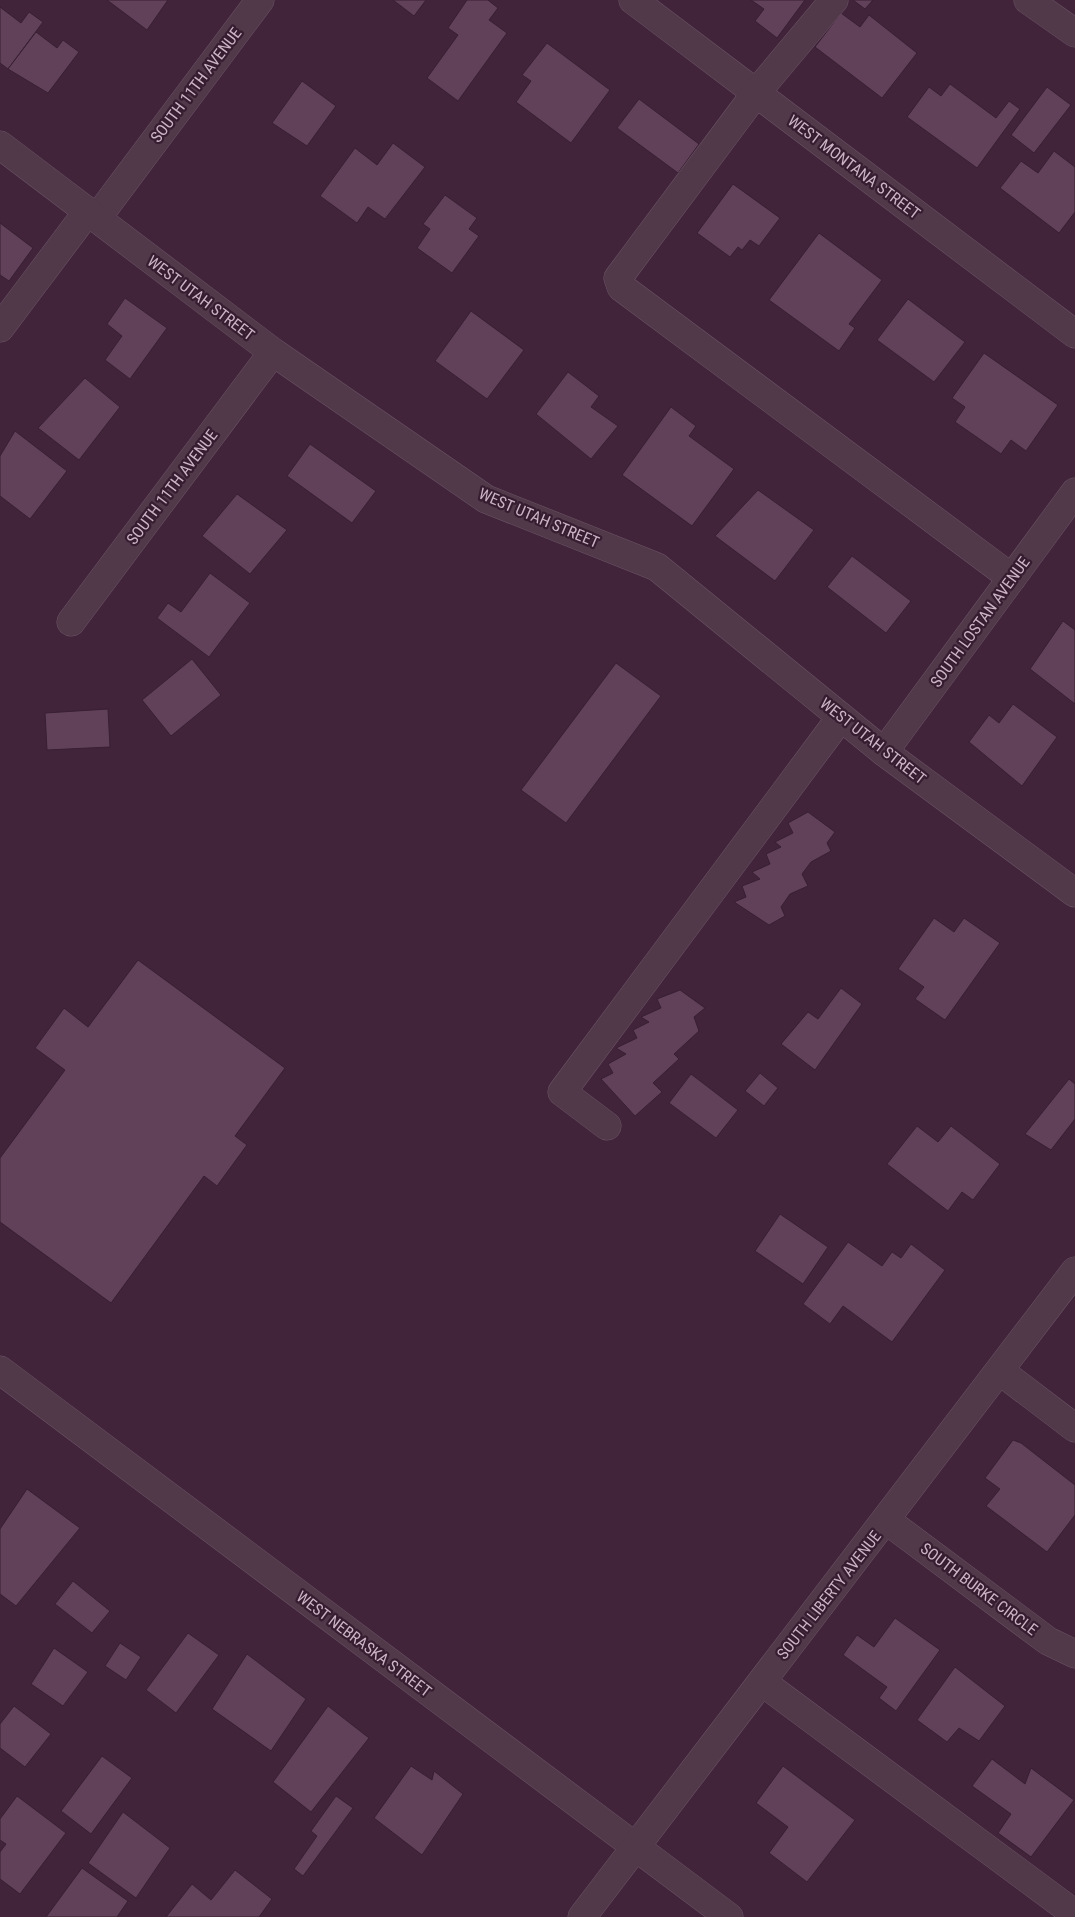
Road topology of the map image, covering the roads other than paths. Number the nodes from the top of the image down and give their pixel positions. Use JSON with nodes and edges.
{"nodes":[{"id":1,"x":260,"y":0,"type":"edge"},
{"id":2,"x":633,"y":0,"type":"edge"},
{"id":3,"x":834,"y":0,"type":"edge"},
{"id":4,"x":1028,"y":0,"type":"edge"},
{"id":5,"x":1075,"y":33,"type":"edge"},
{"id":6,"x":756,"y":93,"type":"junction"},
{"id":7,"x":4,"y":157,"type":"edge"},
{"id":8,"x":92,"y":214,"type":"junction"},
{"id":9,"x":0,"y":328,"type":"edge"},
{"id":10,"x":1075,"y":334,"type":"edge"},
{"id":11,"x":273,"y":352,"type":"junction"},
{"id":12,"x":1075,"y":492,"type":"edge"},
{"id":13,"x":1012,"y":578,"type":"junction"},
{"id":14,"x":71,"y":622,"type":"dead end"},
{"id":15,"x":841,"y":717,"type":"junction"},
{"id":16,"x":884,"y":752,"type":"junction"},
{"id":17,"x":1071,"y":881,"type":"edge"},
{"id":18,"x":607,"y":1126,"type":"dead end"},
{"id":19,"x":1075,"y":1271,"type":"edge"},
{"id":20,"x":0,"y":1370,"type":"edge"},
{"id":21,"x":1000,"y":1371,"type":"junction"},
{"id":22,"x":1075,"y":1428,"type":"edge"},
{"id":23,"x":886,"y":1520,"type":"junction"},
{"id":24,"x":1075,"y":1654,"type":"edge"},
{"id":25,"x":762,"y":1682,"type":"junction"},
{"id":26,"x":635,"y":1846,"type":"junction"},
{"id":27,"x":1075,"y":1914,"type":"edge"},
{"id":28,"x":582,"y":1917,"type":"edge"},
{"id":29,"x":729,"y":1917,"type":"edge"}],
"edges":[{"from":1,"to":8,"type":"street","name":"SOUTH 11TH AVENUE"},
{"from":2,"to":6,"type":"street","name":"WEST MONTANA STREET"},
{"from":3,"to":6,"type":"street"},
{"from":4,"to":5,"type":"street"},
{"from":6,"to":10,"type":"street","name":"WEST MONTANA STREET"},
{"from":6,"to":13,"type":"street"},
{"from":7,"to":8,"type":"street","name":"WEST UTAH STREET"},
{"from":8,"to":9,"type":"street","name":"SOUTH 11TH AVENUE"},
{"from":8,"to":11,"type":"street","name":"WEST UTAH STREET"},
{"from":11,"to":14,"type":"street","name":"SOUTH 11TH AVENUE"},
{"from":11,"to":15,"type":"street","name":"WEST UTAH STREET"},
{"from":12,"to":13,"type":"street","name":"SOUTH LOSTAN AVENUE"},
{"from":13,"to":16,"type":"street","name":"SOUTH LOSTAN AVENUE"},
{"from":15,"to":16,"type":"street","name":"WEST UTAH STREET"},
{"from":15,"to":18,"type":"street"},
{"from":16,"to":17,"type":"street","name":"WEST UTAH STREET"},
{"from":19,"to":21,"type":"street","name":"SOUTH LIBERTY AVENUE"},
{"from":20,"to":26,"type":"street","name":"WEST NEBRASKA STREET"},
{"from":21,"to":22,"type":"street"},
{"from":21,"to":23,"type":"street","name":"SOUTH LIBERTY AVENUE"},
{"from":23,"to":24,"type":"street","name":"SOUTH BURKE CIRCLE"},
{"from":23,"to":25,"type":"street","name":"SOUTH LIBERTY AVENUE"},
{"from":25,"to":26,"type":"street","name":"SOUTH LIBERTY AVENUE"},
{"from":25,"to":27,"type":"street"},
{"from":26,"to":28,"type":"street","name":"SOUTH LIBERTY AVENUE"},
{"from":26,"to":29,"type":"street","name":"WEST NEBRASKA STREET"}]}
